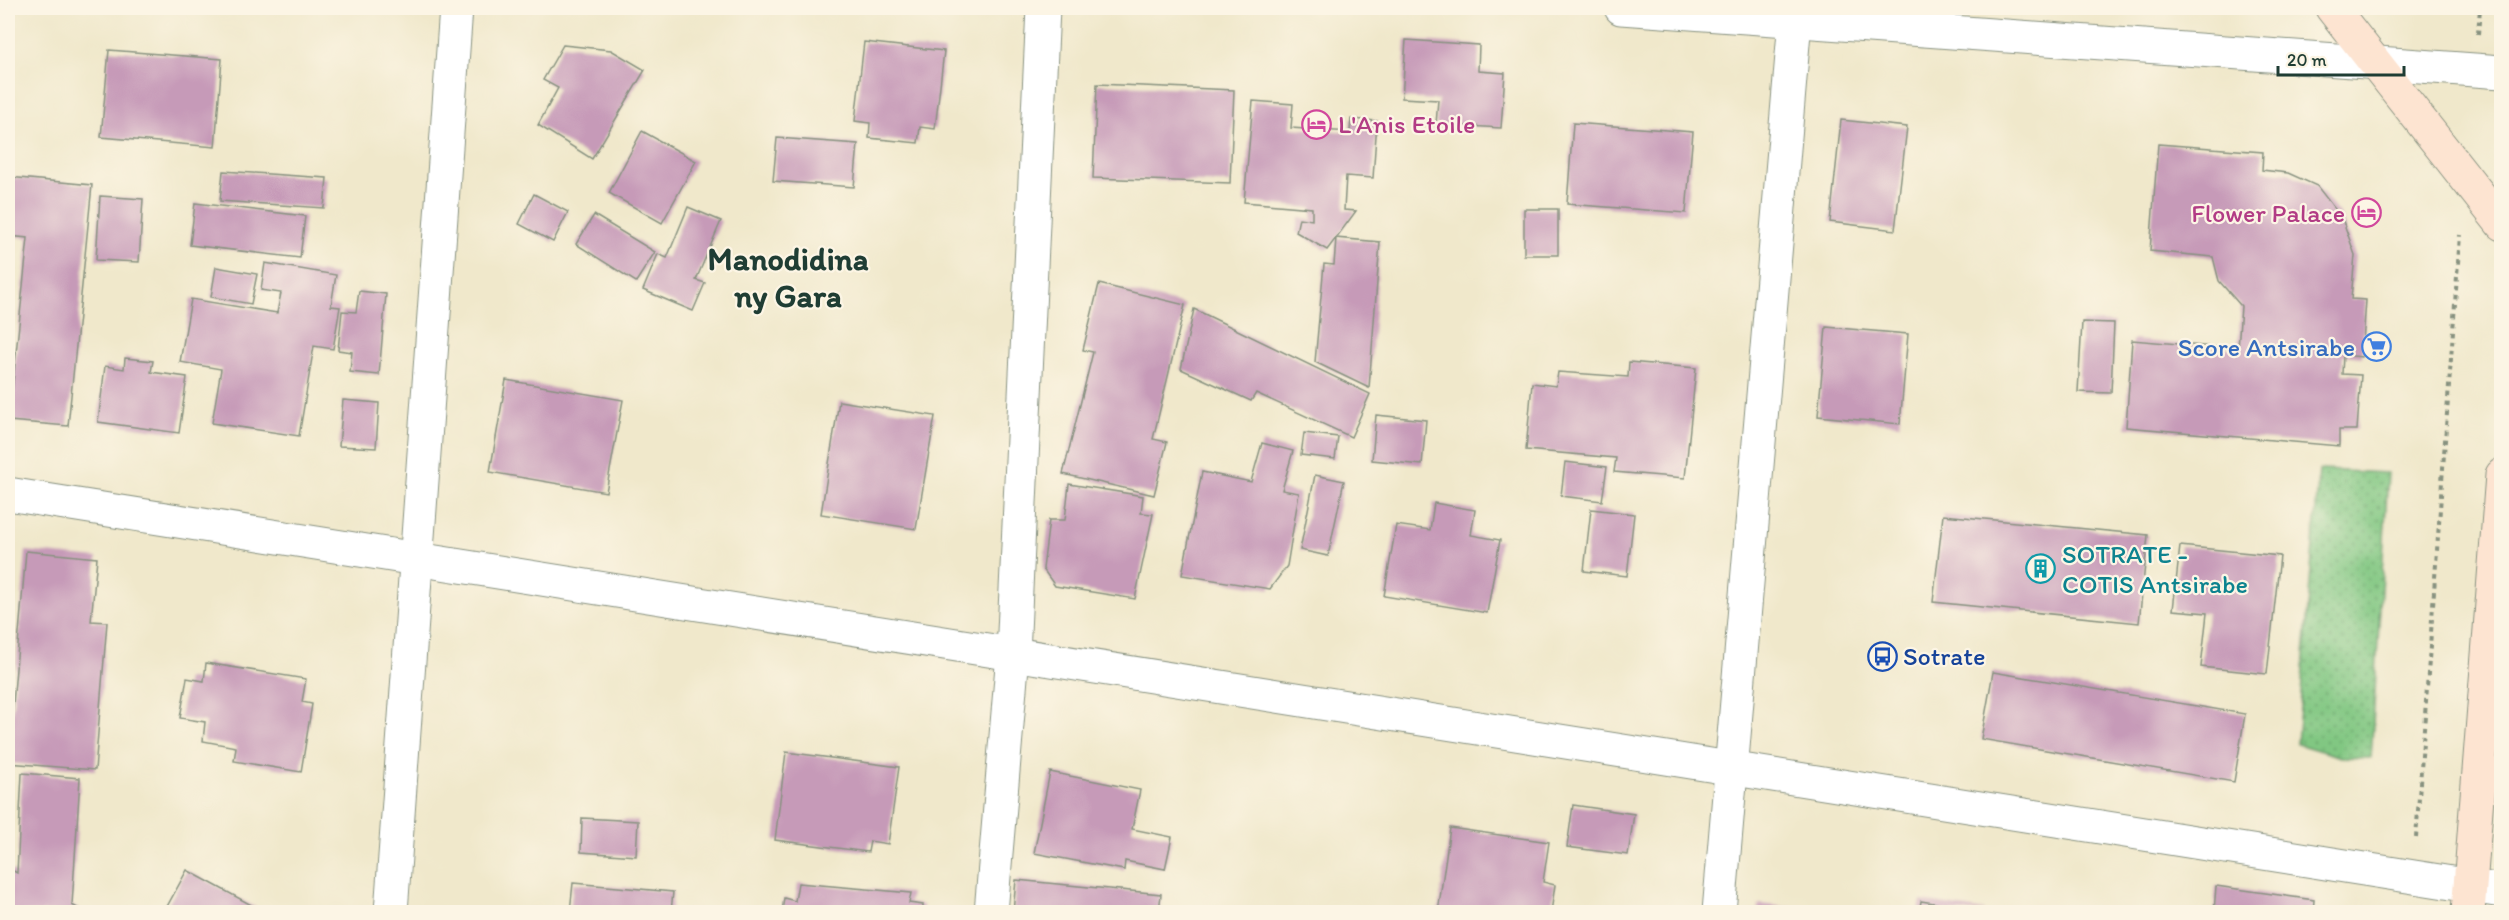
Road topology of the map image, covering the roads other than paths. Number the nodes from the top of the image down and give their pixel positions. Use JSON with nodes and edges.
{"nodes":[{"id":1,"x":456,"y":8,"type":"edge"},
{"id":2,"x":1043,"y":8,"type":"edge"},
{"id":3,"x":1621,"y":8,"type":"edge"},
{"id":4,"x":2332,"y":8,"type":"edge"},
{"id":5,"x":1795,"y":13,"type":"edge"},
{"id":6,"x":2375,"y":62,"type":"junction"},
{"id":7,"x":2488,"y":71,"type":"edge"},
{"id":8,"x":2502,"y":224,"type":"edge"},
{"id":9,"x":2502,"y":475,"type":"edge"},
{"id":10,"x":8,"y":494,"type":"edge"},
{"id":11,"x":418,"y":559,"type":"junction"},
{"id":12,"x":1013,"y":654,"type":"junction"},
{"id":13,"x":1732,"y":769,"type":"junction"},
{"id":14,"x":2502,"y":891,"type":"edge"},
{"id":15,"x":2469,"y":900,"type":"edge"},
{"id":16,"x":391,"y":912,"type":"edge"},
{"id":17,"x":991,"y":912,"type":"edge"},
{"id":18,"x":1719,"y":912,"type":"edge"}],
"edges":[{"from":1,"to":11,"type":"street"},
{"from":2,"to":12,"type":"street"},
{"from":3,"to":5,"type":"street"},
{"from":4,"to":6,"type":"street"},
{"from":5,"to":6,"type":"street"},
{"from":5,"to":13,"type":"street"},
{"from":6,"to":7,"type":"street"},
{"from":6,"to":8,"type":"street"},
{"from":9,"to":15,"type":"street"},
{"from":10,"to":11,"type":"street"},
{"from":11,"to":12,"type":"street"},
{"from":11,"to":16,"type":"street"},
{"from":12,"to":13,"type":"street"},
{"from":12,"to":17,"type":"street"},
{"from":13,"to":15,"type":"street"},
{"from":13,"to":18,"type":"street"},
{"from":14,"to":15,"type":"street"}]}
